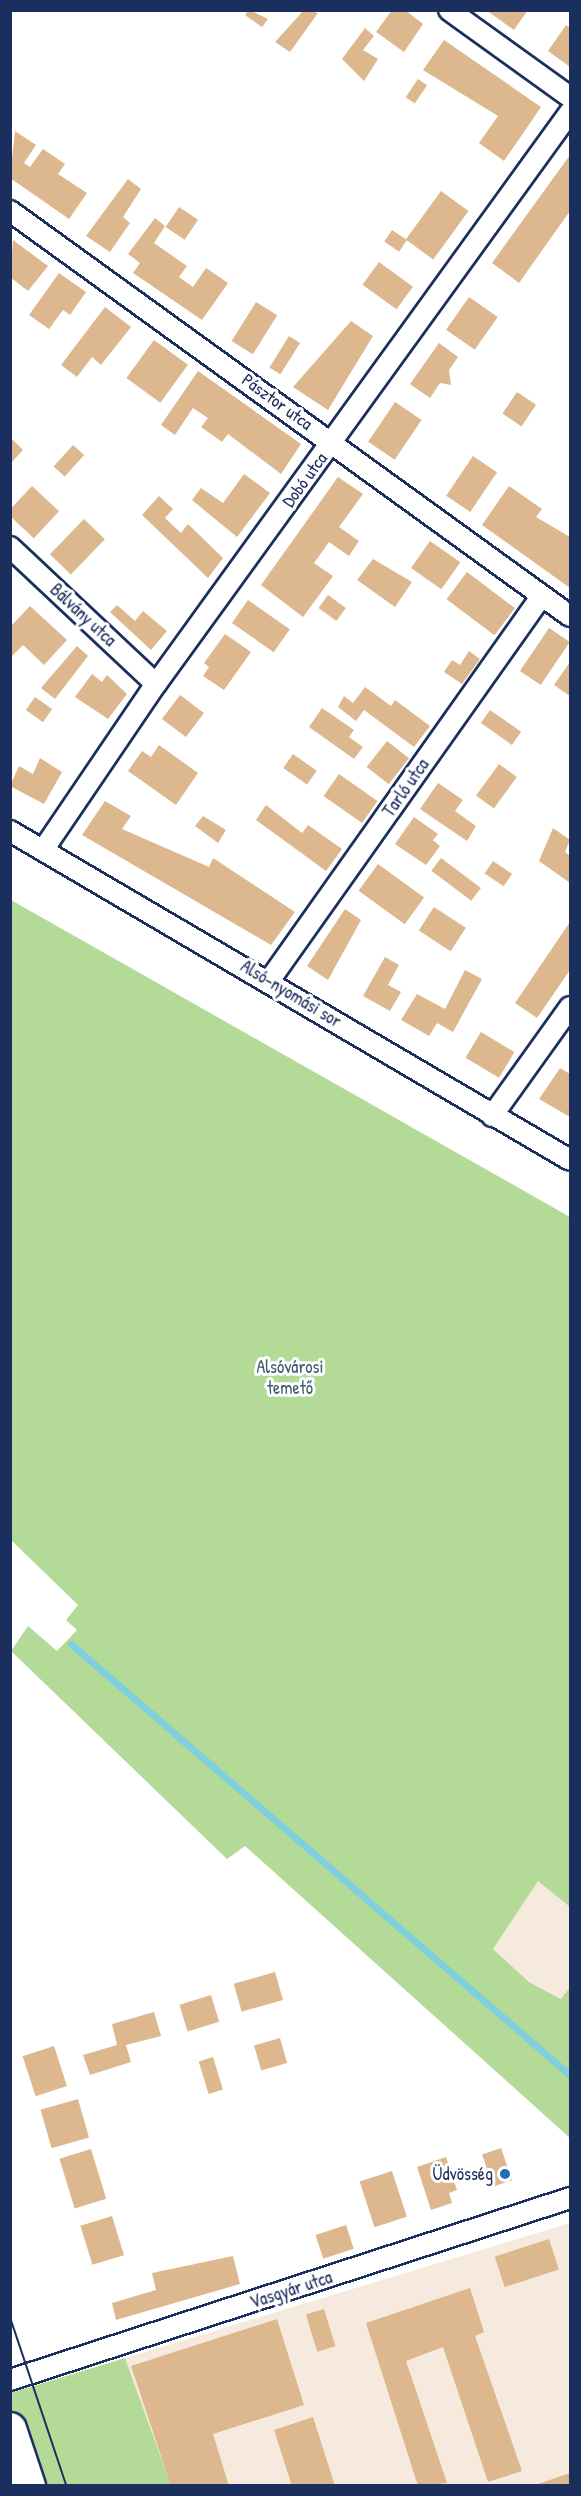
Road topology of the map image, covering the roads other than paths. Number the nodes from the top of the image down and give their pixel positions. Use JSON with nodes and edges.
{"nodes":[{"id":1,"x":449,"y":10,"type":"edge"},
{"id":2,"x":570,"y":97,"type":"edge"},
{"id":3,"x":570,"y":112,"type":"edge"},
{"id":4,"x":10,"y":211,"type":"edge"},
{"id":5,"x":333,"y":443,"type":"junction"},
{"id":6,"x":10,"y":547,"type":"edge"},
{"id":7,"x":542,"y":596,"type":"junction"},
{"id":8,"x":570,"y":616,"type":"edge"},
{"id":9,"x":156,"y":684,"type":"junction"},
{"id":10,"x":10,"y":831,"type":"edge"},
{"id":11,"x":43,"y":850,"type":"junction"},
{"id":12,"x":269,"y":981,"type":"junction"},
{"id":13,"x":570,"y":1007,"type":"edge"},
{"id":14,"x":492,"y":1116,"type":"junction"},
{"id":15,"x":570,"y":1160,"type":"edge"},
{"id":16,"x":570,"y":2198,"type":"edge"},
{"id":17,"x":10,"y":2380,"type":"edge"},
{"id":18,"x":10,"y":2429,"type":"edge"},
{"id":19,"x":29,"y":2486,"type":"edge"}],
"edges":[{"from":1,"to":2,"type":"street"},
{"from":3,"to":5,"type":"street","name":"Dobó utca"},
{"from":4,"to":5,"type":"street","name":"Pásztor utca"},
{"from":5,"to":7,"type":"street","name":"Pásztor utca"},
{"from":5,"to":9,"type":"street","name":"Dobó utca"},
{"from":6,"to":9,"type":"street","name":"Bálvány utca"},
{"from":7,"to":8,"type":"street","name":"Pásztor utca"},
{"from":7,"to":12,"type":"street","name":"Tarló utca"},
{"from":9,"to":11,"type":"street","name":"Dobó utca"},
{"from":10,"to":11,"type":"street","name":"Alsó-nyomási sor"},
{"from":11,"to":12,"type":"street","name":"Alsó-nyomási sor"},
{"from":12,"to":14,"type":"street","name":"Alsó-nyomási sor"},
{"from":13,"to":14,"type":"street"},
{"from":14,"to":15,"type":"street","name":"Alsó-nyomási sor"},
{"from":16,"to":17,"type":"street","name":"Vasgyár utca"},
{"from":18,"to":19,"type":"main road"}]}
